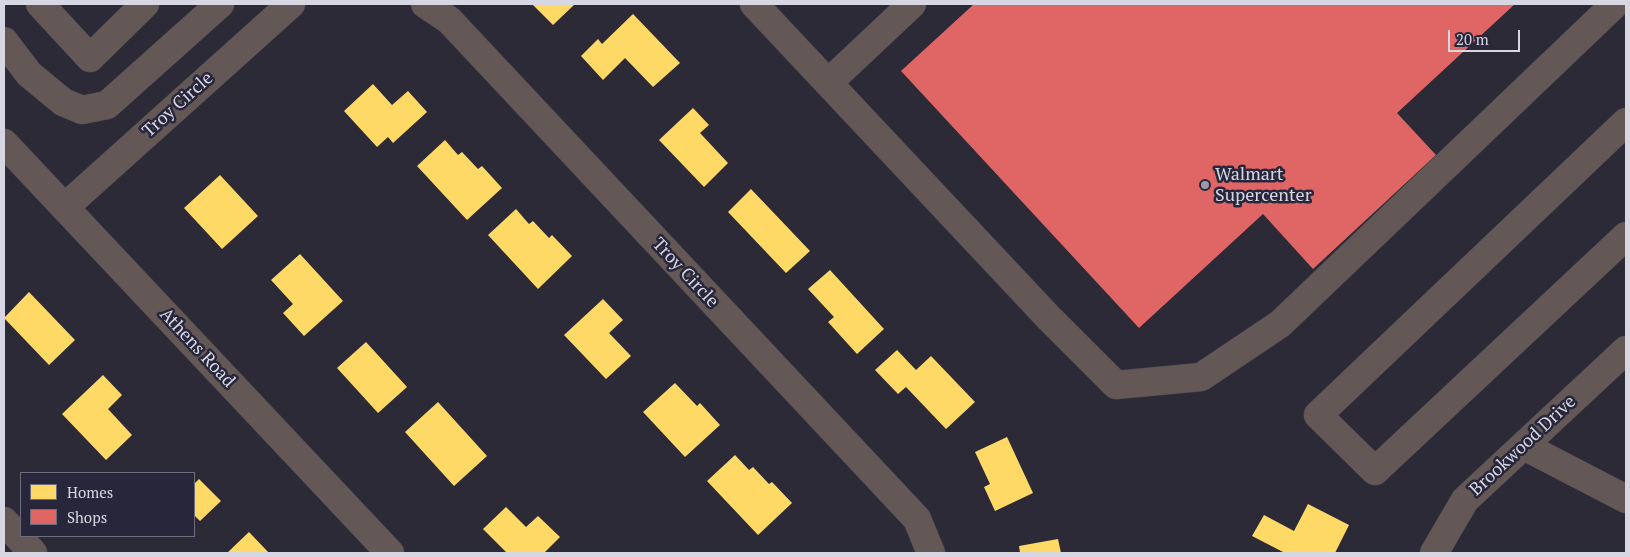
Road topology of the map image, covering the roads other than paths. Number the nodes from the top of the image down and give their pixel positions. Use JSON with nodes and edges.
{"nodes":[{"id":1,"x":40,"y":4,"type":"edge"},
{"id":2,"x":145,"y":4,"type":"edge"},
{"id":3,"x":220,"y":4,"type":"edge"},
{"id":4,"x":291,"y":4,"type":"edge"},
{"id":5,"x":425,"y":4,"type":"edge"},
{"id":6,"x":754,"y":4,"type":"edge"},
{"id":7,"x":912,"y":4,"type":"edge"},
{"id":8,"x":1614,"y":4,"type":"edge"},
{"id":9,"x":4,"y":41,"type":"edge"},
{"id":10,"x":828,"y":83,"type":"junction"},
{"id":11,"x":1626,"y":122,"type":"edge"},
{"id":12,"x":4,"y":143,"type":"edge"},
{"id":13,"x":65,"y":207,"type":"junction"},
{"id":14,"x":1626,"y":236,"type":"edge"},
{"id":15,"x":1626,"y":350,"type":"edge"},
{"id":16,"x":1524,"y":446,"type":"junction"},
{"id":17,"x":1622,"y":490,"type":"edge"},
{"id":18,"x":4,"y":521,"type":"edge"},
{"id":19,"x":33,"y":553,"type":"edge"},
{"id":20,"x":390,"y":553,"type":"edge"},
{"id":21,"x":931,"y":553,"type":"edge"},
{"id":22,"x":1434,"y":553,"type":"edge"}],
"edges":[{"from":1,"to":2,"type":"street"},
{"from":3,"to":9,"type":"street"},
{"from":4,"to":13,"type":"street","name":"Troy Circle"},
{"from":5,"to":21,"type":"street","name":"Troy Circle"},
{"from":6,"to":10,"type":"street"},
{"from":7,"to":10,"type":"street"},
{"from":8,"to":10,"type":"street"},
{"from":11,"to":14,"type":"street"},
{"from":12,"to":13,"type":"street","name":"Athens Road"},
{"from":13,"to":20,"type":"street","name":"Athens Road"},
{"from":15,"to":16,"type":"street","name":"Brookwood Drive"},
{"from":16,"to":17,"type":"street"},
{"from":16,"to":22,"type":"street","name":"Brookwood Drive"},
{"from":18,"to":19,"type":"street"}]}
